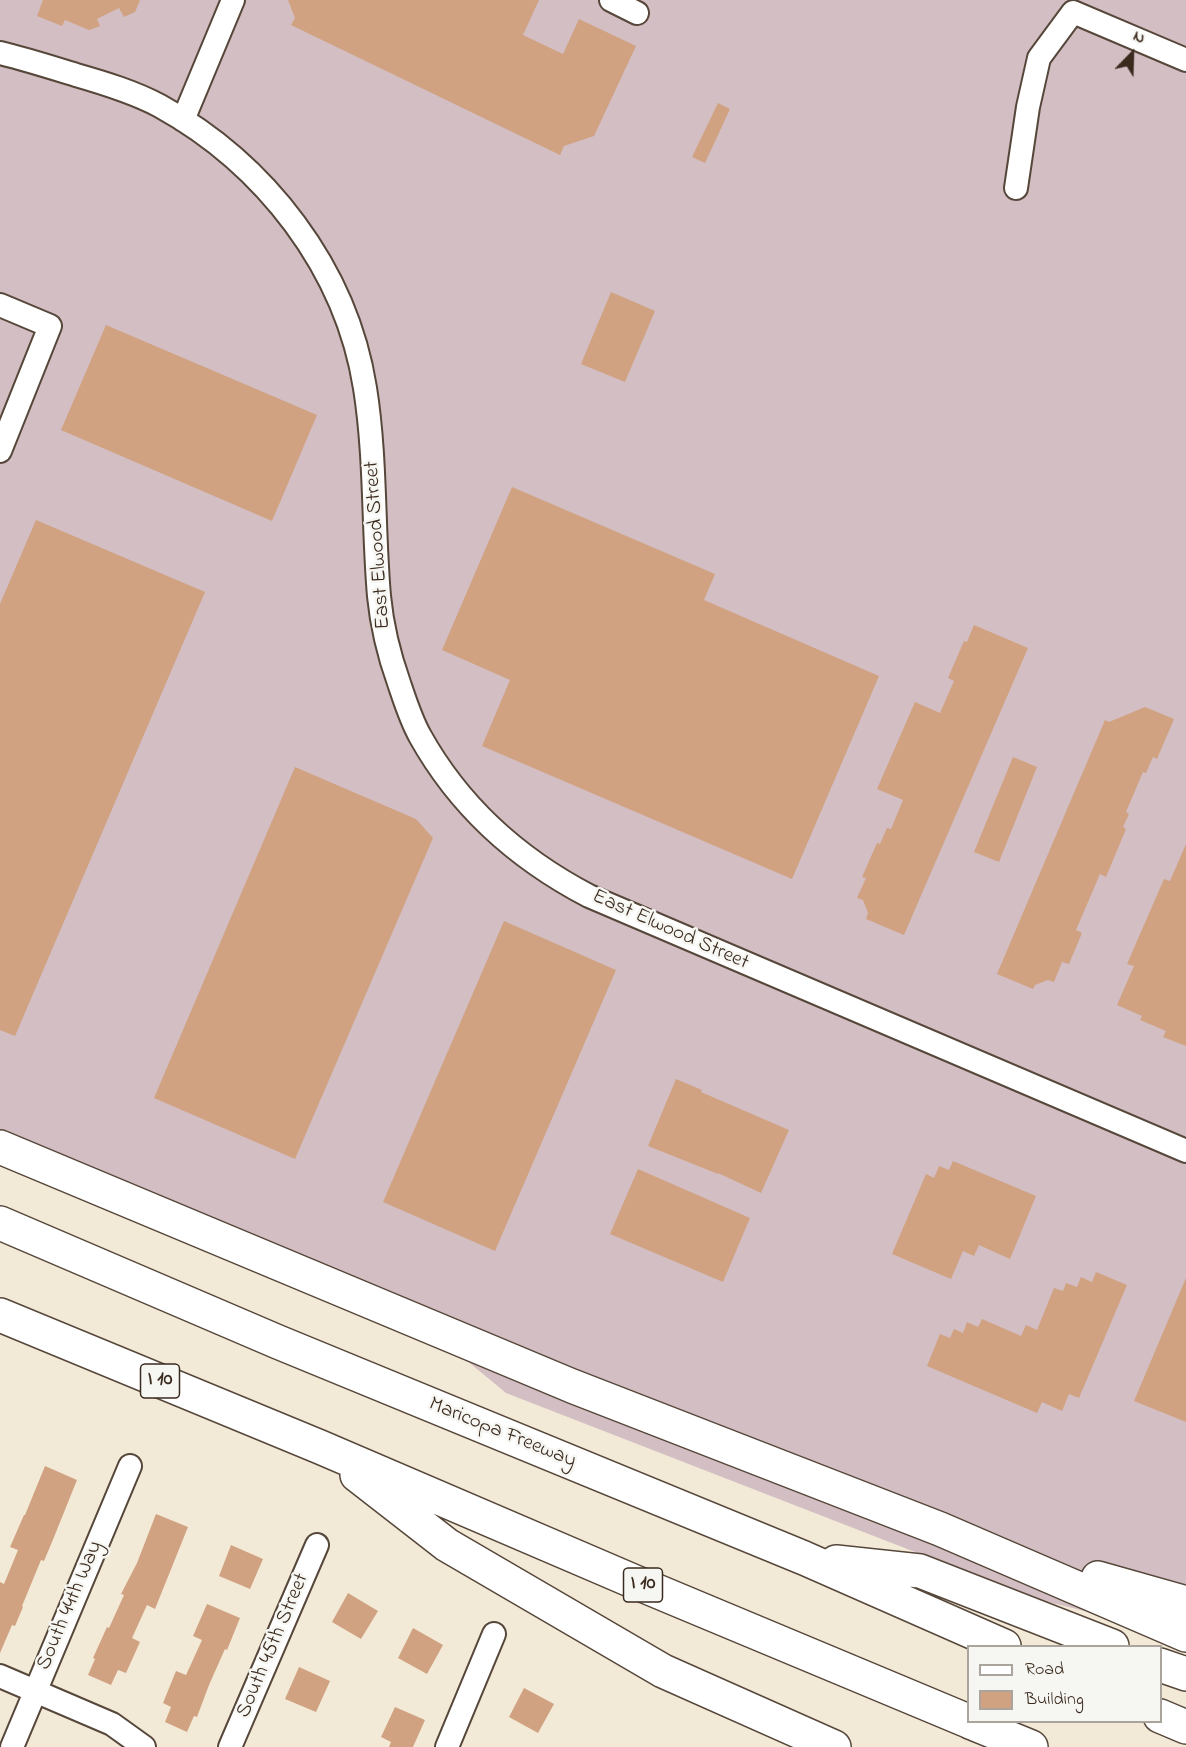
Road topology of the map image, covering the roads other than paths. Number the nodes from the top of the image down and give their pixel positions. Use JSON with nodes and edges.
{"nodes":[{"id":1,"x":233,"y":0,"type":"edge"},
{"id":2,"x":610,"y":0,"type":"edge"},
{"id":3,"x":637,"y":13,"type":"dead end"},
{"id":4,"x":0,"y":53,"type":"edge"},
{"id":5,"x":1186,"y":60,"type":"edge"},
{"id":6,"x":183,"y":120,"type":"junction"},
{"id":7,"x":1016,"y":188,"type":"dead end"},
{"id":8,"x":0,"y":305,"type":"edge"},
{"id":9,"x":0,"y":451,"type":"edge"},
{"id":10,"x":0,"y":1147,"type":"edge"},
{"id":11,"x":1186,"y":1152,"type":"edge"},
{"id":12,"x":0,"y":1223,"type":"edge"},
{"id":13,"x":0,"y":1316,"type":"edge"},
{"id":14,"x":320,"y":1447,"type":"junction"},
{"id":15,"x":130,"y":1466,"type":"dead end"},
{"id":16,"x":940,"y":1529,"type":"junction"},
{"id":17,"x":317,"y":1545,"type":"dead end"},
{"id":18,"x":804,"y":1558,"type":"junction"},
{"id":19,"x":1186,"y":1604,"type":"edge"},
{"id":20,"x":495,"y":1634,"type":"dead end"},
{"id":21,"x":1186,"y":1635,"type":"edge"},
{"id":22,"x":1000,"y":1645,"type":"edge"},
{"id":23,"x":1107,"y":1645,"type":"edge"},
{"id":24,"x":1162,"y":1665,"type":"edge"},
{"id":25,"x":1186,"y":1674,"type":"edge"},
{"id":26,"x":0,"y":1676,"type":"edge"},
{"id":27,"x":35,"y":1691,"type":"junction"},
{"id":28,"x":1162,"y":1716,"type":"edge"},
{"id":29,"x":967,"y":1720,"type":"edge"},
{"id":30,"x":974,"y":1723,"type":"edge"},
{"id":31,"x":1186,"y":1727,"type":"edge"},
{"id":32,"x":12,"y":1747,"type":"edge"},
{"id":33,"x":144,"y":1747,"type":"edge"},
{"id":34,"x":230,"y":1747,"type":"edge"},
{"id":35,"x":447,"y":1747,"type":"edge"},
{"id":36,"x":834,"y":1747,"type":"edge"},
{"id":37,"x":1031,"y":1747,"type":"edge"}],
"edges":[{"from":1,"to":6,"type":"street"},
{"from":2,"to":3,"type":"street"},
{"from":4,"to":6,"type":"street","name":"East Elwood Street"},
{"from":5,"to":7,"type":"street"},
{"from":6,"to":11,"type":"street","name":"East Elwood Street"},
{"from":8,"to":9,"type":"street"},
{"from":10,"to":16,"type":"highway"},
{"from":12,"to":18,"type":"highway","name":"Maricopa Freeway"},
{"from":13,"to":14,"type":"highway","number":"I 10"},
{"from":14,"to":29,"type":"highway","number":"I 10"},
{"from":14,"to":36,"type":"highway"},
{"from":15,"to":27,"type":"street","name":"South 44th Way"},
{"from":16,"to":19,"type":"highway"},
{"from":16,"to":21,"type":"highway"},
{"from":17,"to":34,"type":"street","name":"South 45th Street"},
{"from":18,"to":22,"type":"highway","name":"Maricopa Freeway"},
{"from":18,"to":23,"type":"highway"},
{"from":20,"to":35,"type":"street"},
{"from":24,"to":25,"type":"highway"},
{"from":26,"to":27,"type":"street"},
{"from":27,"to":32,"type":"street","name":"South 44th Way"},
{"from":27,"to":33,"type":"street"},
{"from":28,"to":31,"type":"highway"},
{"from":30,"to":37,"type":"highway","number":"I 10"}]}
